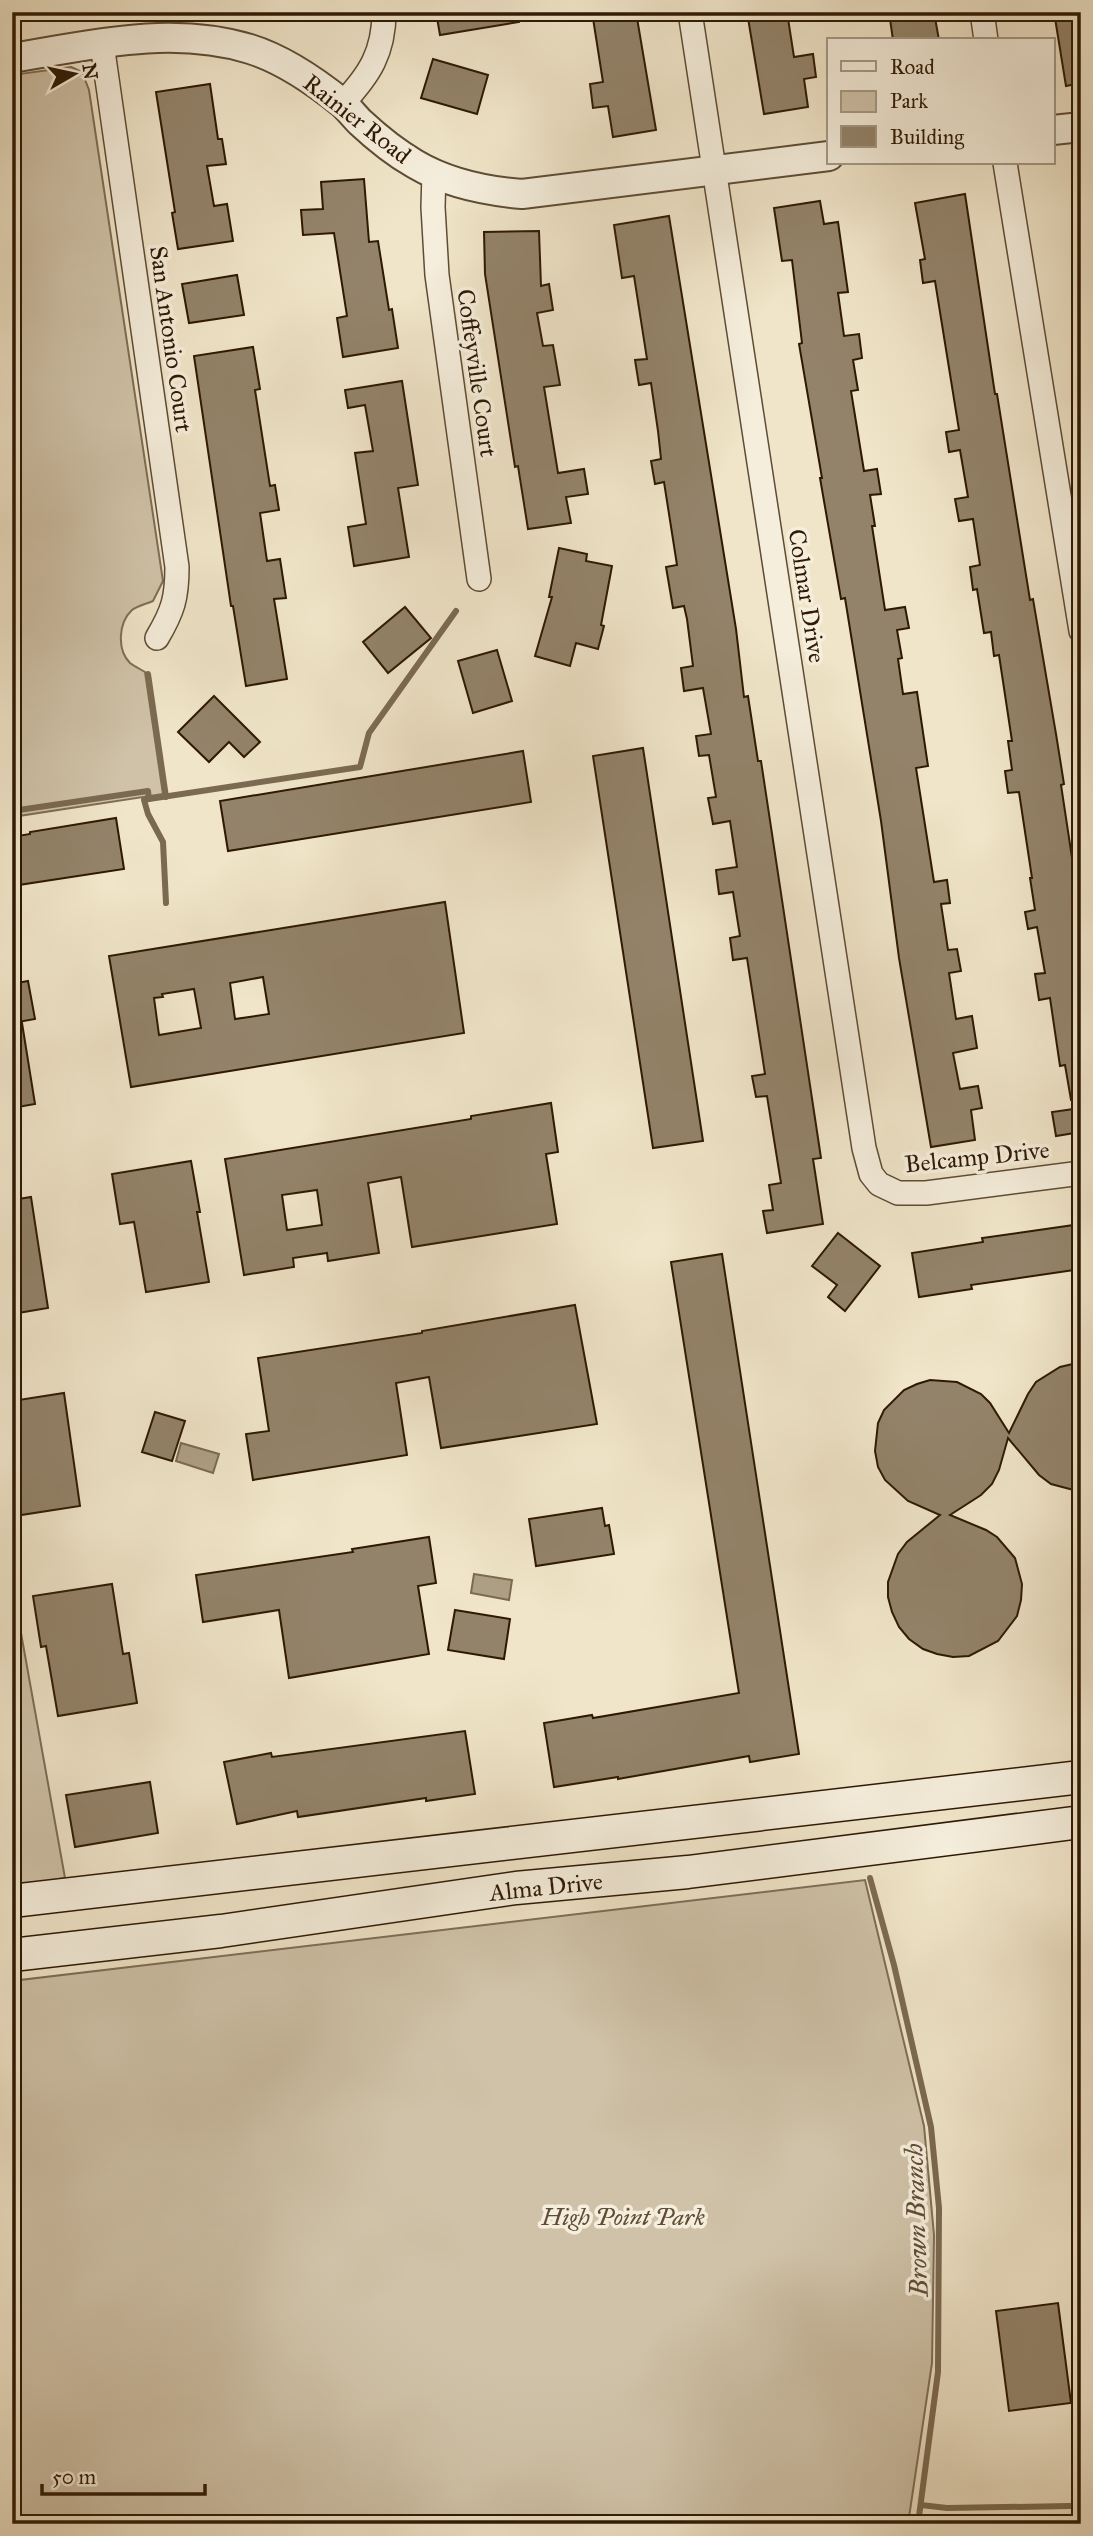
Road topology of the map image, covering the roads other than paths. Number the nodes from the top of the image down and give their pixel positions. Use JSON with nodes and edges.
{"nodes":[{"id":1,"x":384,"y":12,"type":"edge"},
{"id":2,"x":690,"y":12,"type":"edge"},
{"id":3,"x":982,"y":12,"type":"edge"},
{"id":4,"x":986,"y":38,"type":"edge"},
{"id":5,"x":102,"y":44,"type":"junction"},
{"id":6,"x":12,"y":58,"type":"edge"},
{"id":7,"x":343,"y":103,"type":"junction"},
{"id":8,"x":1081,"y":127,"type":"edge"},
{"id":9,"x":1054,"y":130,"type":"edge"},
{"id":10,"x":827,"y":156,"type":"edge"},
{"id":11,"x":1004,"y":164,"type":"edge"},
{"id":12,"x":715,"y":169,"type":"junction"},
{"id":13,"x":434,"y":173,"type":"junction"},
{"id":14,"x":479,"y":579,"type":"dead end"},
{"id":15,"x":1081,"y":631,"type":"edge"},
{"id":16,"x":157,"y":638,"type":"dead end"},
{"id":17,"x":1081,"y":1173,"type":"edge"},
{"id":18,"x":879,"y":1184,"type":"joint"},
{"id":19,"x":1079,"y":1786,"type":"edge"},
{"id":20,"x":1081,"y":1822,"type":"edge"},
{"id":21,"x":12,"y":1901,"type":"edge"},
{"id":22,"x":12,"y":1955,"type":"edge"}],
"edges":[{"from":1,"to":7,"type":"street"},
{"from":2,"to":12,"type":"street","name":"Colmar Drive"},
{"from":3,"to":4,"type":"street"},
{"from":5,"to":6,"type":"street","name":"Rainier Road"},
{"from":5,"to":7,"type":"street","name":"Rainier Road"},
{"from":5,"to":16,"type":"street","name":"San Antonio Court"},
{"from":7,"to":13,"type":"street","name":"Rainier Road"},
{"from":8,"to":9,"type":"street"},
{"from":10,"to":12,"type":"street","name":"Rainier Road"},
{"from":11,"to":15,"type":"street"},
{"from":12,"to":13,"type":"street","name":"Rainier Road"},
{"from":12,"to":18,"type":"street","name":"Colmar Drive"},
{"from":13,"to":14,"type":"street","name":"Coffeyville Court"},
{"from":17,"to":18,"type":"street","name":"Belcamp Drive"},
{"from":19,"to":21,"type":"main road","name":"Alma Drive"},
{"from":20,"to":22,"type":"main road","name":"Alma Drive"}]}
